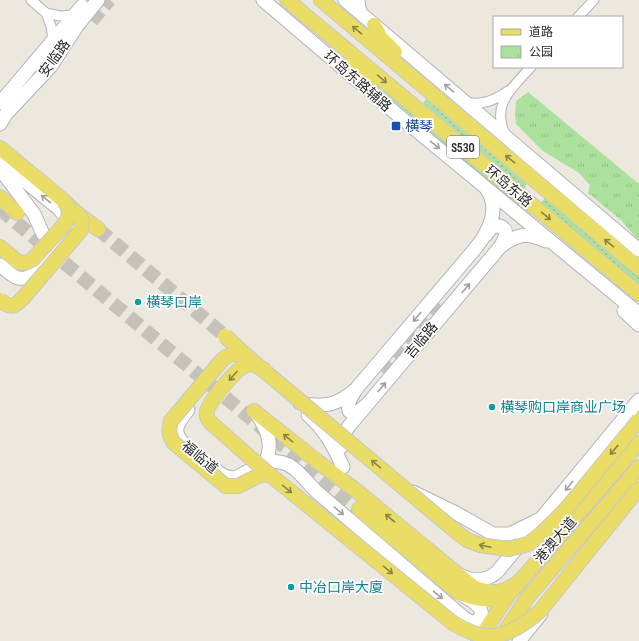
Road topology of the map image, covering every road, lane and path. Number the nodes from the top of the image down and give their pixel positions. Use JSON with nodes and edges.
{"nodes":[{"id":1,"x":31,"y":0,"type":"edge"},
{"id":2,"x":87,"y":0,"type":"edge"},
{"id":3,"x":98,"y":0,"type":"edge"},
{"id":4,"x":263,"y":0,"type":"edge"},
{"id":5,"x":287,"y":0,"type":"edge"},
{"id":6,"x":321,"y":0,"type":"edge"},
{"id":7,"x":345,"y":0,"type":"edge"},
{"id":8,"x":360,"y":0,"type":"edge"},
{"id":9,"x":594,"y":0,"type":"edge"},
{"id":10,"x":46,"y":13,"type":"junction"},
{"id":11,"x":74,"y":15,"type":"junction"},
{"id":12,"x":579,"y":16,"type":"edge"},
{"id":13,"x":370,"y":21,"type":"junction"},
{"id":14,"x":320,"y":27,"type":"junction"},
{"id":15,"x":53,"y":40,"type":"junction"},
{"id":16,"x":530,"y":68,"type":"edge"},
{"id":17,"x":425,"y":88,"type":"junction"},
{"id":18,"x":511,"y":89,"type":"junction"},
{"id":19,"x":372,"y":93,"type":"junction"},
{"id":20,"x":465,"y":102,"type":"junction"},
{"id":21,"x":2,"y":113,"type":"edge"},
{"id":22,"x":508,"y":138,"type":"junction"},
{"id":23,"x":0,"y":148,"type":"edge"},
{"id":24,"x":0,"y":161,"type":"edge"},
{"id":25,"x":0,"y":169,"type":"edge"},
{"id":26,"x":481,"y":182,"type":"junction"},
{"id":27,"x":0,"y":199,"type":"edge"},
{"id":28,"x":64,"y":201,"type":"junction"},
{"id":29,"x":17,"y":213,"type":"dead end"},
{"id":30,"x":79,"y":215,"type":"junction"},
{"id":31,"x":98,"y":228,"type":"tunnel mouth"},
{"id":32,"x":43,"y":234,"type":"dead end"},
{"id":33,"x":486,"y":235,"type":"junction"},
{"id":34,"x":557,"y":246,"type":"junction"},
{"id":35,"x":0,"y":247,"type":"edge"},
{"id":36,"x":500,"y":247,"type":"junction"},
{"id":37,"x":474,"y":250,"type":"junction"},
{"id":38,"x":639,"y":250,"type":"edge"},
{"id":39,"x":572,"y":259,"type":"junction"},
{"id":40,"x":0,"y":265,"type":"edge"},
{"id":41,"x":639,"y":268,"type":"edge"},
{"id":42,"x":639,"y":294,"type":"edge"},
{"id":43,"x":0,"y":300,"type":"edge"},
{"id":44,"x":441,"y":302,"type":"tunnel mouth"},
{"id":45,"x":639,"y":314,"type":"edge"},
{"id":46,"x":639,"y":325,"type":"edge"},
{"id":47,"x":225,"y":336,"type":"tunnel mouth"},
{"id":48,"x":250,"y":359,"type":"junction"},
{"id":49,"x":266,"y":371,"type":"junction"},
{"id":50,"x":356,"y":389,"type":"junction"},
{"id":51,"x":288,"y":399,"type":"junction"},
{"id":52,"x":639,"y":400,"type":"edge"},
{"id":53,"x":367,"y":405,"type":"junction"},
{"id":54,"x":254,"y":411,"type":"joint"},
{"id":55,"x":636,"y":415,"type":"edge"},
{"id":56,"x":638,"y":447,"type":"edge"},
{"id":57,"x":343,"y":467,"type":"junction"},
{"id":58,"x":639,"y":467,"type":"edge"},
{"id":59,"x":267,"y":469,"type":"junction"},
{"id":60,"x":639,"y":476,"type":"edge"},
{"id":61,"x":639,"y":488,"type":"edge"},
{"id":62,"x":406,"y":489,"type":"junction"},
{"id":63,"x":358,"y":492,"type":"junction"},
{"id":64,"x":639,"y":493,"type":"edge"},
{"id":65,"x":359,"y":509,"type":"tunnel mouth"},
{"id":66,"x":542,"y":519,"type":"junction"},
{"id":67,"x":452,"y":570,"type":"junction"},
{"id":68,"x":523,"y":578,"type":"junction"},
{"id":69,"x":509,"y":594,"type":"junction"},
{"id":70,"x":464,"y":596,"type":"junction"},
{"id":71,"x":479,"y":641,"type":"edge"},
{"id":72,"x":500,"y":641,"type":"edge"},
{"id":73,"x":519,"y":641,"type":"edge"}],
"edges":[{"from":1,"to":10,"type":"street"},
{"from":2,"to":11,"type":"main road","name":"安临路"},
{"from":3,"to":21,"type":"main road","name":"安临路"},
{"from":4,"to":19,"type":"main road","name":"环岛东路辅路"},
{"from":5,"to":14,"type":"main road","name":"环岛东路","number":"S530"},
{"from":17,"to":6,"type":"main road","name":"环岛东路","number":"S530","one_way":true},
{"from":7,"to":13,"type":"main road"},
{"from":8,"to":13,"type":"street"},
{"from":9,"to":12,"type":"street"},
{"from":10,"to":11,"type":"street"},
{"from":10,"to":15,"type":"street"},
{"from":11,"to":15,"type":"main road","name":"安临路"},
{"from":13,"to":17,"type":"main road"},
{"from":20,"to":13,"type":"main road","one_way":true},
{"from":14,"to":19,"type":"main road"},
{"from":14,"to":42,"type":"main road","name":"环岛东路","number":"S530","one_way":true},
{"from":15,"to":21,"type":"main road","name":"安临路"},
{"from":16,"to":18,"type":"street"},
{"from":41,"to":17,"type":"main road","name":"环岛东路","number":"S530","one_way":true},
{"from":18,"to":20,"type":"street"},
{"from":18,"to":22,"type":"street"},
{"from":19,"to":26,"type":"main road","name":"环岛东路辅路","one_way":true},
{"from":20,"to":22,"type":"main road"},
{"from":22,"to":38,"type":"main road"},
{"from":23,"to":28,"type":"main road"},
{"from":40,"to":24,"type":"main road","one_way":true},
{"from":25,"to":32,"type":"main road"},
{"from":26,"to":33,"type":"main road","name":"吉临路"},
{"from":26,"to":34,"type":"main road","name":"环岛东路辅路"},
{"from":27,"to":29,"type":"main road"},
{"from":28,"to":30,"type":"main road","bridge":true},
{"from":28,"to":35,"type":"main road","bridge":true},
{"from":30,"to":31,"type":"main road"},
{"from":30,"to":43,"type":"main road","bridge":true},
{"from":33,"to":36,"type":"main road"},
{"from":33,"to":37,"type":"main road","name":"吉临路"},
{"from":34,"to":36,"type":"main road","name":"吉临路"},
{"from":34,"to":39,"type":"main road","name":"环岛东路辅路"},
{"from":53,"to":36,"type":"main road","name":"吉临路","one_way":true},
{"from":37,"to":44,"type":"main road"},
{"from":37,"to":50,"type":"main road","name":"吉临路","one_way":true},
{"from":39,"to":45,"type":"main road","name":"环岛东路辅路"},
{"from":39,"to":46,"type":"main road"},
{"from":47,"to":48,"type":"main road","bridge":true},
{"from":48,"to":49,"type":"main road","bridge":true},
{"from":48,"to":59,"type":"main road","bridge":true},
{"from":49,"to":59,"type":"main road","one_way":true,"bridge":true},
{"from":62,"to":49,"type":"main road","one_way":true,"bridge":true},
{"from":50,"to":51,"type":"main road","name":"吉临路"},
{"from":50,"to":53,"type":"main road"},
{"from":51,"to":57,"type":"main road","name":"福临道"},
{"from":51,"to":59,"type":"main road","name":"福临道"},
{"from":52,"to":55,"type":"main road"},
{"from":53,"to":57,"type":"main road","name":"吉临路"},
{"from":54,"to":59,"type":"main road"},
{"from":63,"to":54,"type":"main road","one_way":true},
{"from":55,"to":62,"type":"main road","one_way":true,"bridge":true},
{"from":55,"to":66,"type":"main road","one_way":true},
{"from":56,"to":68,"type":"main road","name":"港澳大道"},
{"from":56,"to":71,"type":"main road"},
{"from":57,"to":63,"type":"main road","name":"吉临路"},
{"from":58,"to":72,"type":"main road","name":"港澳大道"},
{"from":59,"to":61,"type":"main road","one_way":true,"bridge":true},
{"from":59,"to":70,"type":"main road","name":"福临道","one_way":true},
{"from":60,"to":72,"type":"main road"},
{"from":62,"to":66,"type":"main road"},
{"from":67,"to":63,"type":"main road","one_way":true},
{"from":64,"to":73,"type":"main road"},
{"from":65,"to":70,"type":"main road","name":"福临道"},
{"from":66,"to":67,"type":"main road"},
{"from":67,"to":68,"type":"main road"},
{"from":68,"to":69,"type":"main road","name":"港澳大道"},
{"from":69,"to":70,"type":"main road","name":"福临道"},
{"from":69,"to":71,"type":"main road","name":"港澳大道"}]}
